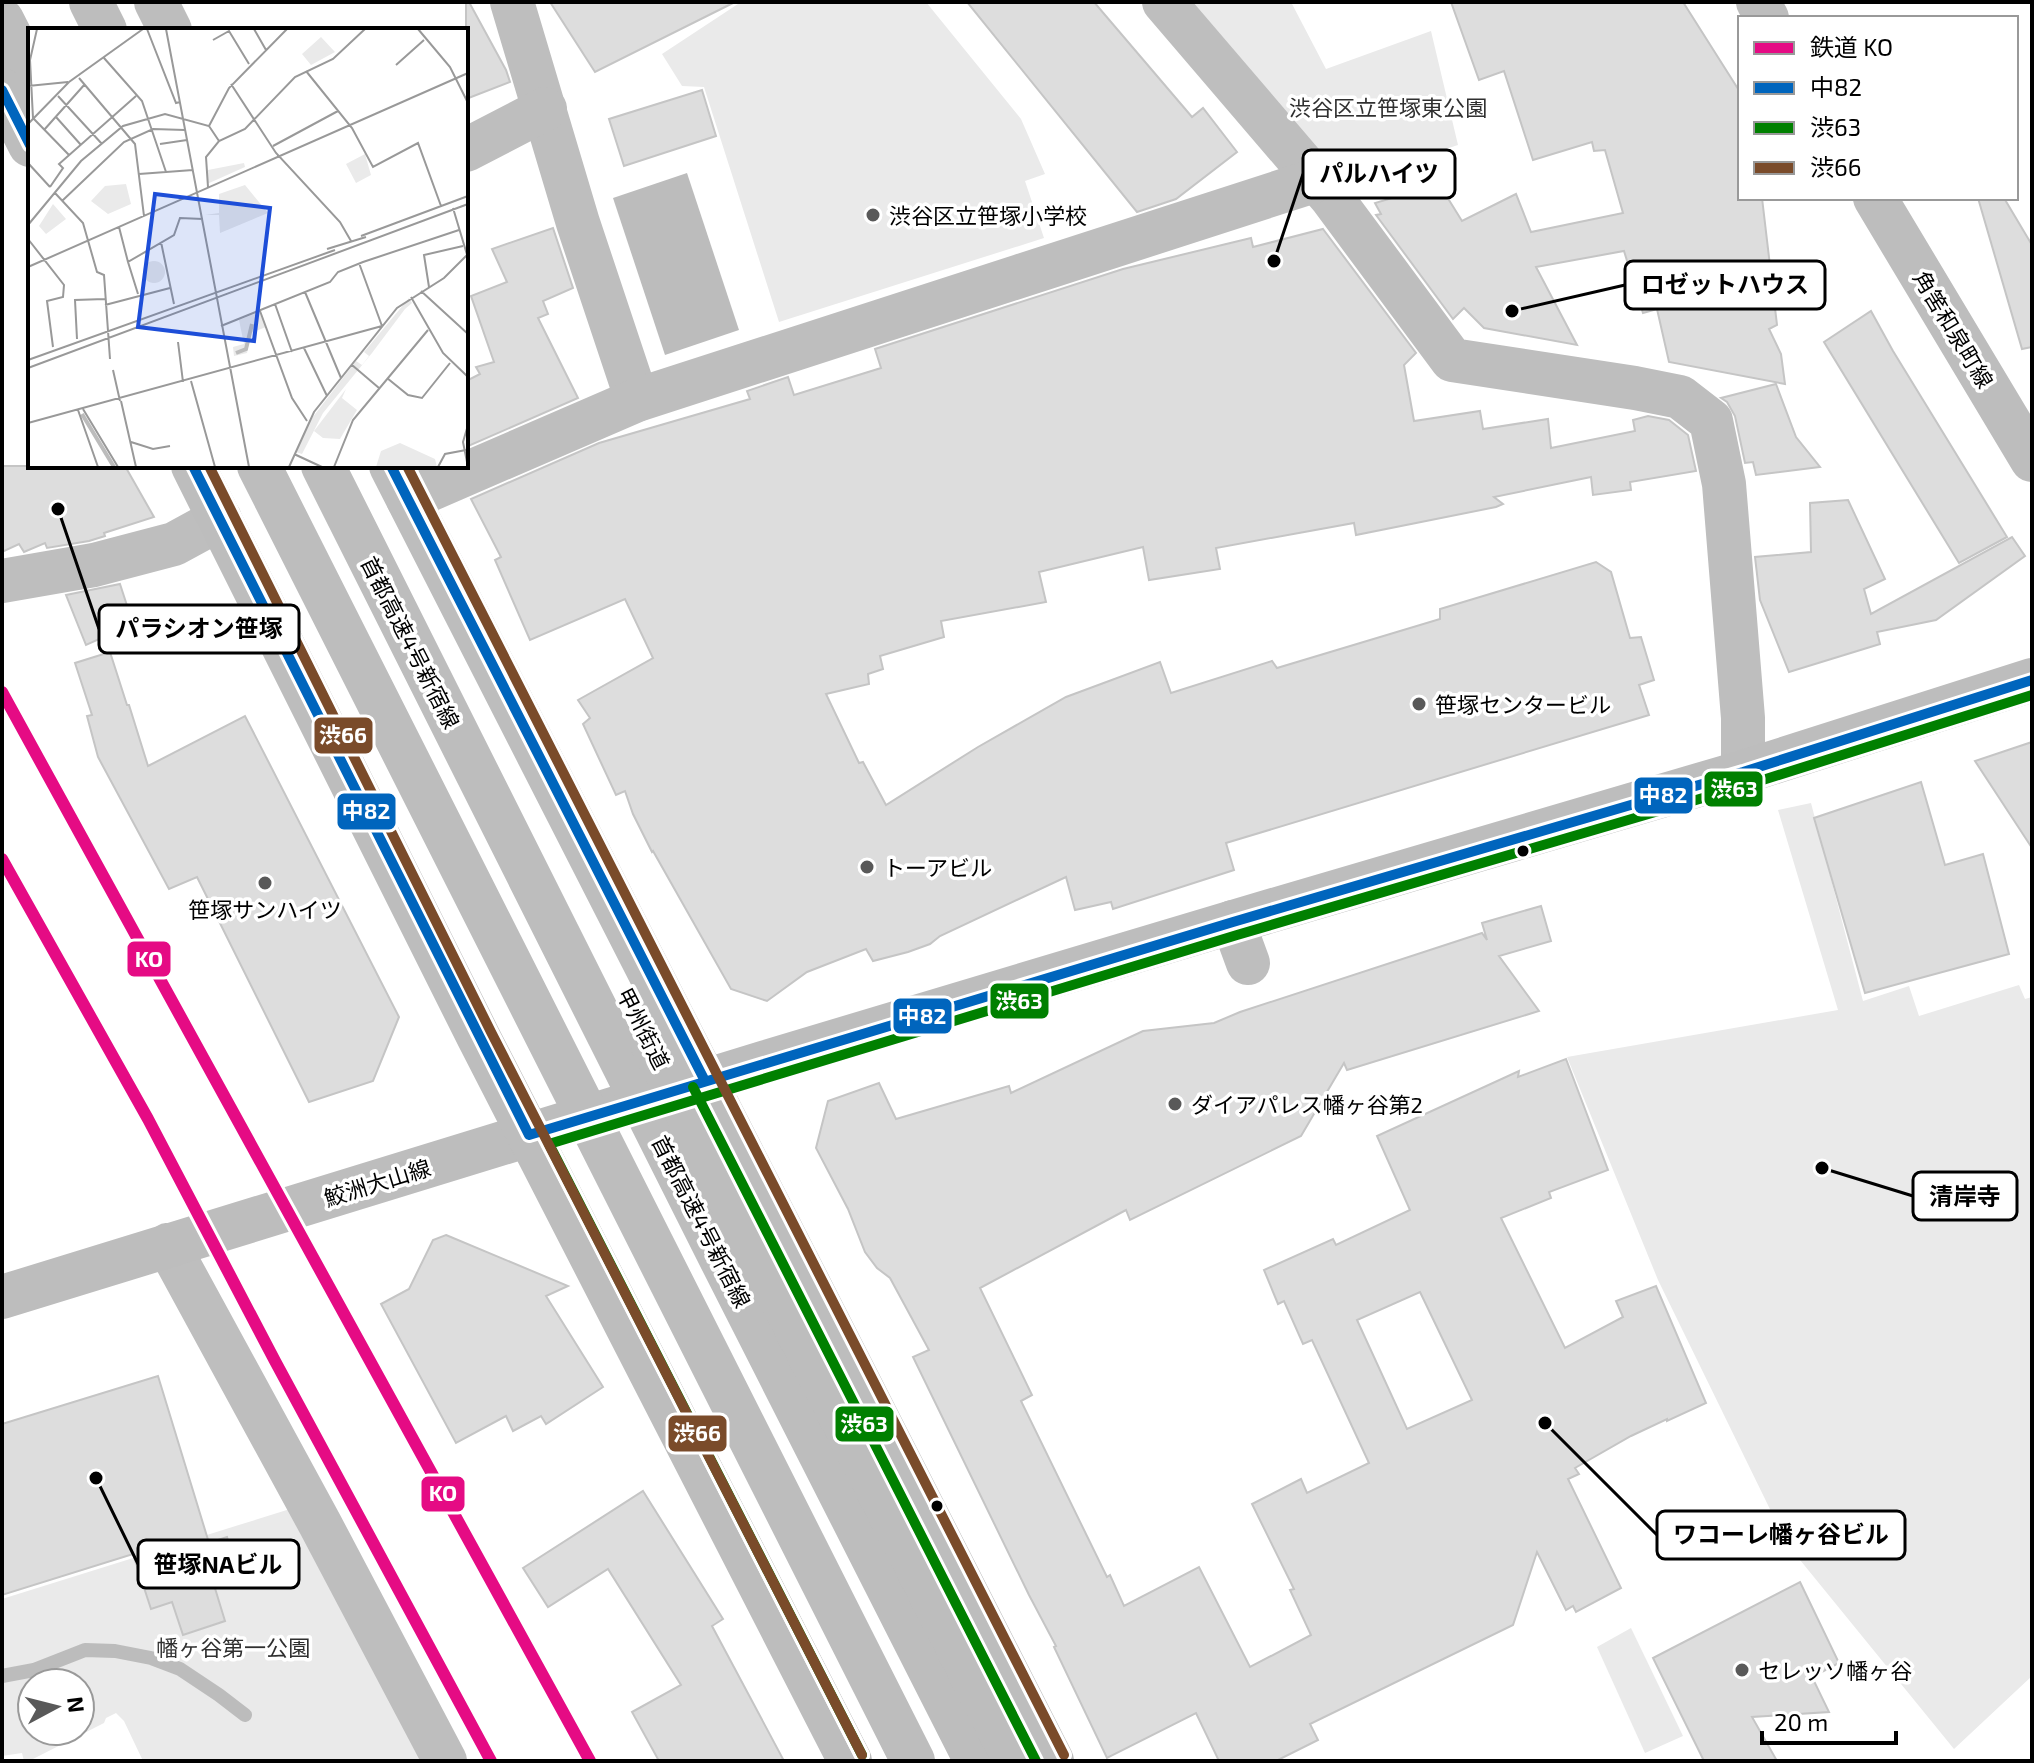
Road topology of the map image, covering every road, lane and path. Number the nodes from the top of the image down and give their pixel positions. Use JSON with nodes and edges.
{"nodes":[{"id":1,"x":27,"y":2,"type":"edge"},
{"id":2,"x":91,"y":2,"type":"edge"},
{"id":3,"x":127,"y":2,"type":"edge"},
{"id":4,"x":156,"y":2,"type":"edge"},
{"id":5,"x":512,"y":2,"type":"edge"},
{"id":6,"x":1164,"y":2,"type":"edge"},
{"id":7,"x":2,"y":20,"type":"edge"},
{"id":8,"x":40,"y":28,"type":"edge"},
{"id":9,"x":104,"y":28,"type":"edge"},
{"id":10,"x":140,"y":28,"type":"edge"},
{"id":11,"x":169,"y":28,"type":"edge"},
{"id":12,"x":28,"y":71,"type":"edge"},
{"id":13,"x":2,"y":90,"type":"edge"},
{"id":14,"x":545,"y":109,"type":"junction"},
{"id":15,"x":28,"y":141,"type":"edge"},
{"id":16,"x":468,"y":149,"type":"edge"},
{"id":17,"x":1324,"y":188,"type":"junction"},
{"id":18,"x":1876,"y":200,"type":"edge"},
{"id":19,"x":637,"y":400,"type":"junction"},
{"id":20,"x":468,"y":458,"type":"edge"},
{"id":21,"x":2032,"y":460,"type":"edge"},
{"id":22,"x":194,"y":468,"type":"edge"},
{"id":23,"x":230,"y":468,"type":"edge"},
{"id":24,"x":260,"y":468,"type":"edge"},
{"id":25,"x":324,"y":468,"type":"edge"},
{"id":26,"x":361,"y":468,"type":"edge"},
{"id":27,"x":440,"y":468,"type":"edge"},
{"id":28,"x":399,"y":482,"type":"edge"},
{"id":29,"x":220,"y":519,"type":"junction"},
{"id":30,"x":2,"y":581,"type":"edge"},
{"id":31,"x":2032,"y":680,"type":"edge"},
{"id":32,"x":1743,"y":772,"type":"junction"},
{"id":33,"x":1233,"y":922,"type":"junction"},
{"id":34,"x":1248,"y":963,"type":"dead end"},
{"id":35,"x":705,"y":1081,"type":"junction"},
{"id":36,"x":529,"y":1135,"type":"junction"},
{"id":37,"x":168,"y":1245,"type":"junction"},
{"id":38,"x":2,"y":1297,"type":"edge"},
{"id":39,"x":445,"y":1761,"type":"edge"},
{"id":40,"x":850,"y":1761,"type":"edge"},
{"id":41,"x":881,"y":1761,"type":"edge"},
{"id":42,"x":913,"y":1761,"type":"edge"},
{"id":43,"x":976,"y":1761,"type":"edge"},
{"id":44,"x":1015,"y":1761,"type":"edge"},
{"id":45,"x":1052,"y":1761,"type":"edge"}],
"edges":[{"from":1,"to":8,"type":"main road"},
{"from":2,"to":9,"type":"main road"},
{"from":3,"to":10,"type":"main road"},
{"from":4,"to":11,"type":"main road"},
{"from":5,"to":14,"type":"street"},
{"from":6,"to":17,"type":"street"},
{"from":7,"to":12,"type":"main road"},
{"from":13,"to":15,"type":"main road"},
{"from":14,"to":16,"type":"street"},
{"from":14,"to":19,"type":"street"},
{"from":17,"to":19,"type":"street"},
{"from":17,"to":32,"type":"street"},
{"from":18,"to":21,"type":"main road","name":"角筈和泉町線"},
{"from":19,"to":20,"type":"street"},
{"from":22,"to":29,"type":"main road"},
{"from":23,"to":41,"type":"main road"},
{"from":24,"to":42,"type":"main road"},
{"from":25,"to":43,"type":"main road","name":"首都高速4号新宿線"},
{"from":26,"to":44,"type":"main road","name":"甲州街道"},
{"from":27,"to":28,"type":"street"},
{"from":28,"to":35,"type":"main road"},
{"from":29,"to":30,"type":"street"},
{"from":29,"to":36,"type":"main road"},
{"from":31,"to":32,"type":"main road","name":"鮫洲大山線"},
{"from":32,"to":33,"type":"main road","name":"鮫洲大山線"},
{"from":33,"to":34,"type":"street"},
{"from":33,"to":35,"type":"main road","name":"鮫洲大山線"},
{"from":35,"to":36,"type":"main road","name":"鮫洲大山線"},
{"from":35,"to":45,"type":"main road"},
{"from":36,"to":37,"type":"main road","name":"鮫洲大山線"},
{"from":36,"to":40,"type":"main road"},
{"from":37,"to":38,"type":"main road","name":"鮫洲大山線"},
{"from":37,"to":39,"type":"street"}]}
